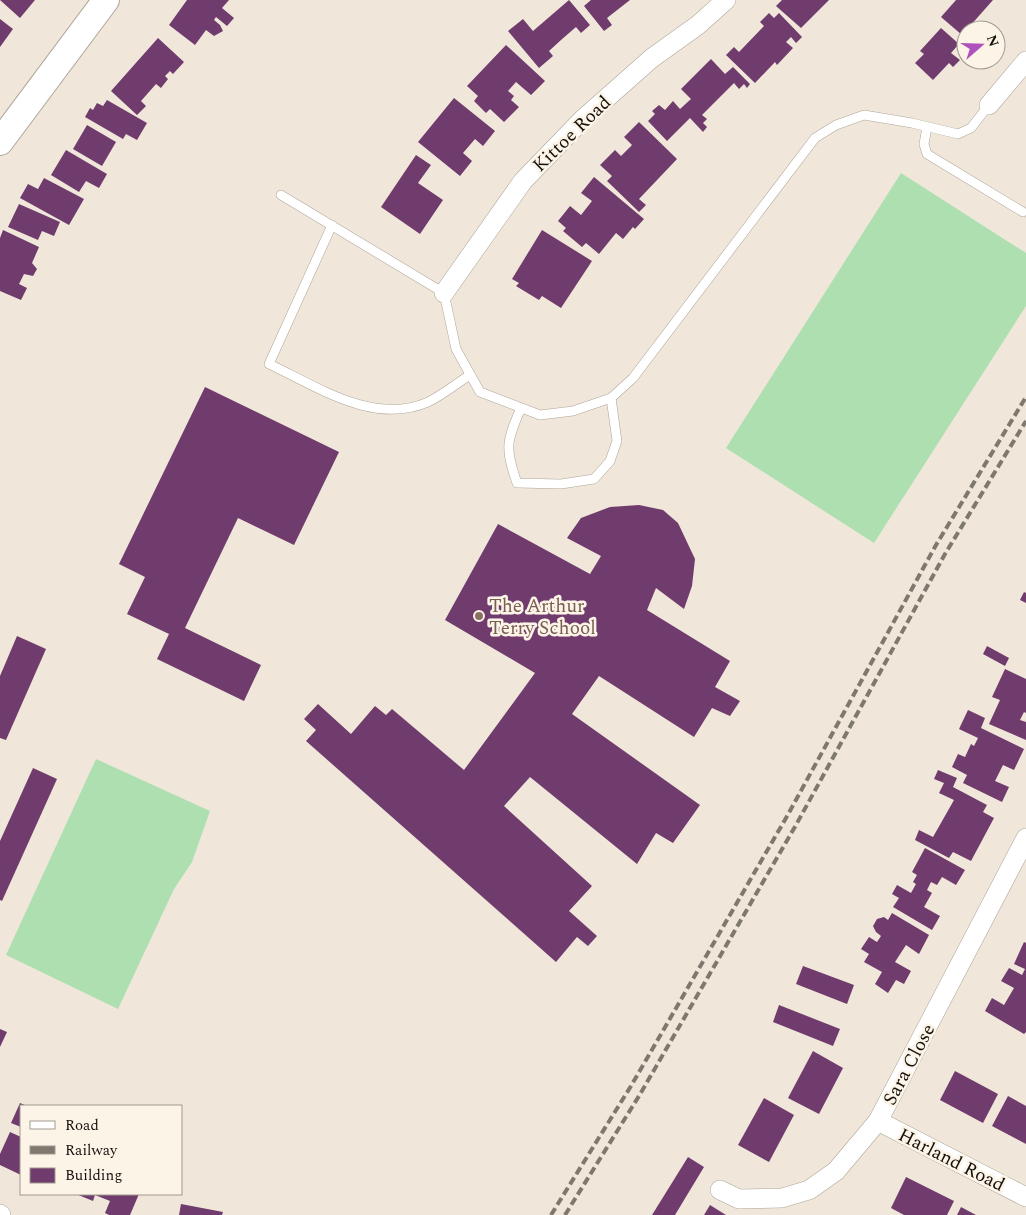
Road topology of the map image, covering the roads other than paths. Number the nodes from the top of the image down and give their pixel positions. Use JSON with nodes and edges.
{"nodes":[{"id":1,"x":106,"y":0,"type":"edge"},
{"id":2,"x":726,"y":0,"type":"edge"},
{"id":3,"x":1026,"y":61,"type":"edge"},
{"id":4,"x":989,"y":106,"type":"joint"},
{"id":5,"x":927,"y":127,"type":"junction"},
{"id":6,"x":0,"y":142,"type":"edge"},
{"id":7,"x":281,"y":195,"type":"dead end"},
{"id":8,"x":1023,"y":212,"type":"dead end"},
{"id":9,"x":332,"y":225,"type":"junction"},
{"id":10,"x":444,"y":293,"type":"junction"},
{"id":11,"x":470,"y":375,"type":"junction"},
{"id":12,"x":611,"y":398,"type":"junction"},
{"id":13,"x":521,"y":408,"type":"junction"},
{"id":14,"x":1026,"y":838,"type":"edge"},
{"id":15,"x":878,"y":1121,"type":"junction"},
{"id":16,"x":720,"y":1190,"type":"dead end"},
{"id":17,"x":1026,"y":1197,"type":"edge"}],
"edges":[{"from":1,"to":6,"type":"street"},
{"from":2,"to":10,"type":"street","name":"Kittoe Road"},
{"from":3,"to":4,"type":"street"},
{"from":4,"to":5,"type":"lane"},
{"from":5,"to":8,"type":"lane"},
{"from":5,"to":12,"type":"lane"},
{"from":7,"to":9,"type":"lane"},
{"from":9,"to":10,"type":"lane"},
{"from":9,"to":11,"type":"lane"},
{"from":10,"to":11,"type":"lane"},
{"from":11,"to":13,"type":"lane"},
{"from":12,"to":13,"type":"lane"},
{"from":12,"to":13,"type":"lane"},
{"from":14,"to":15,"type":"street","name":"Sara Close"},
{"from":15,"to":16,"type":"street","name":"Sara Close"},
{"from":15,"to":17,"type":"street","name":"Harland Road"}]}
